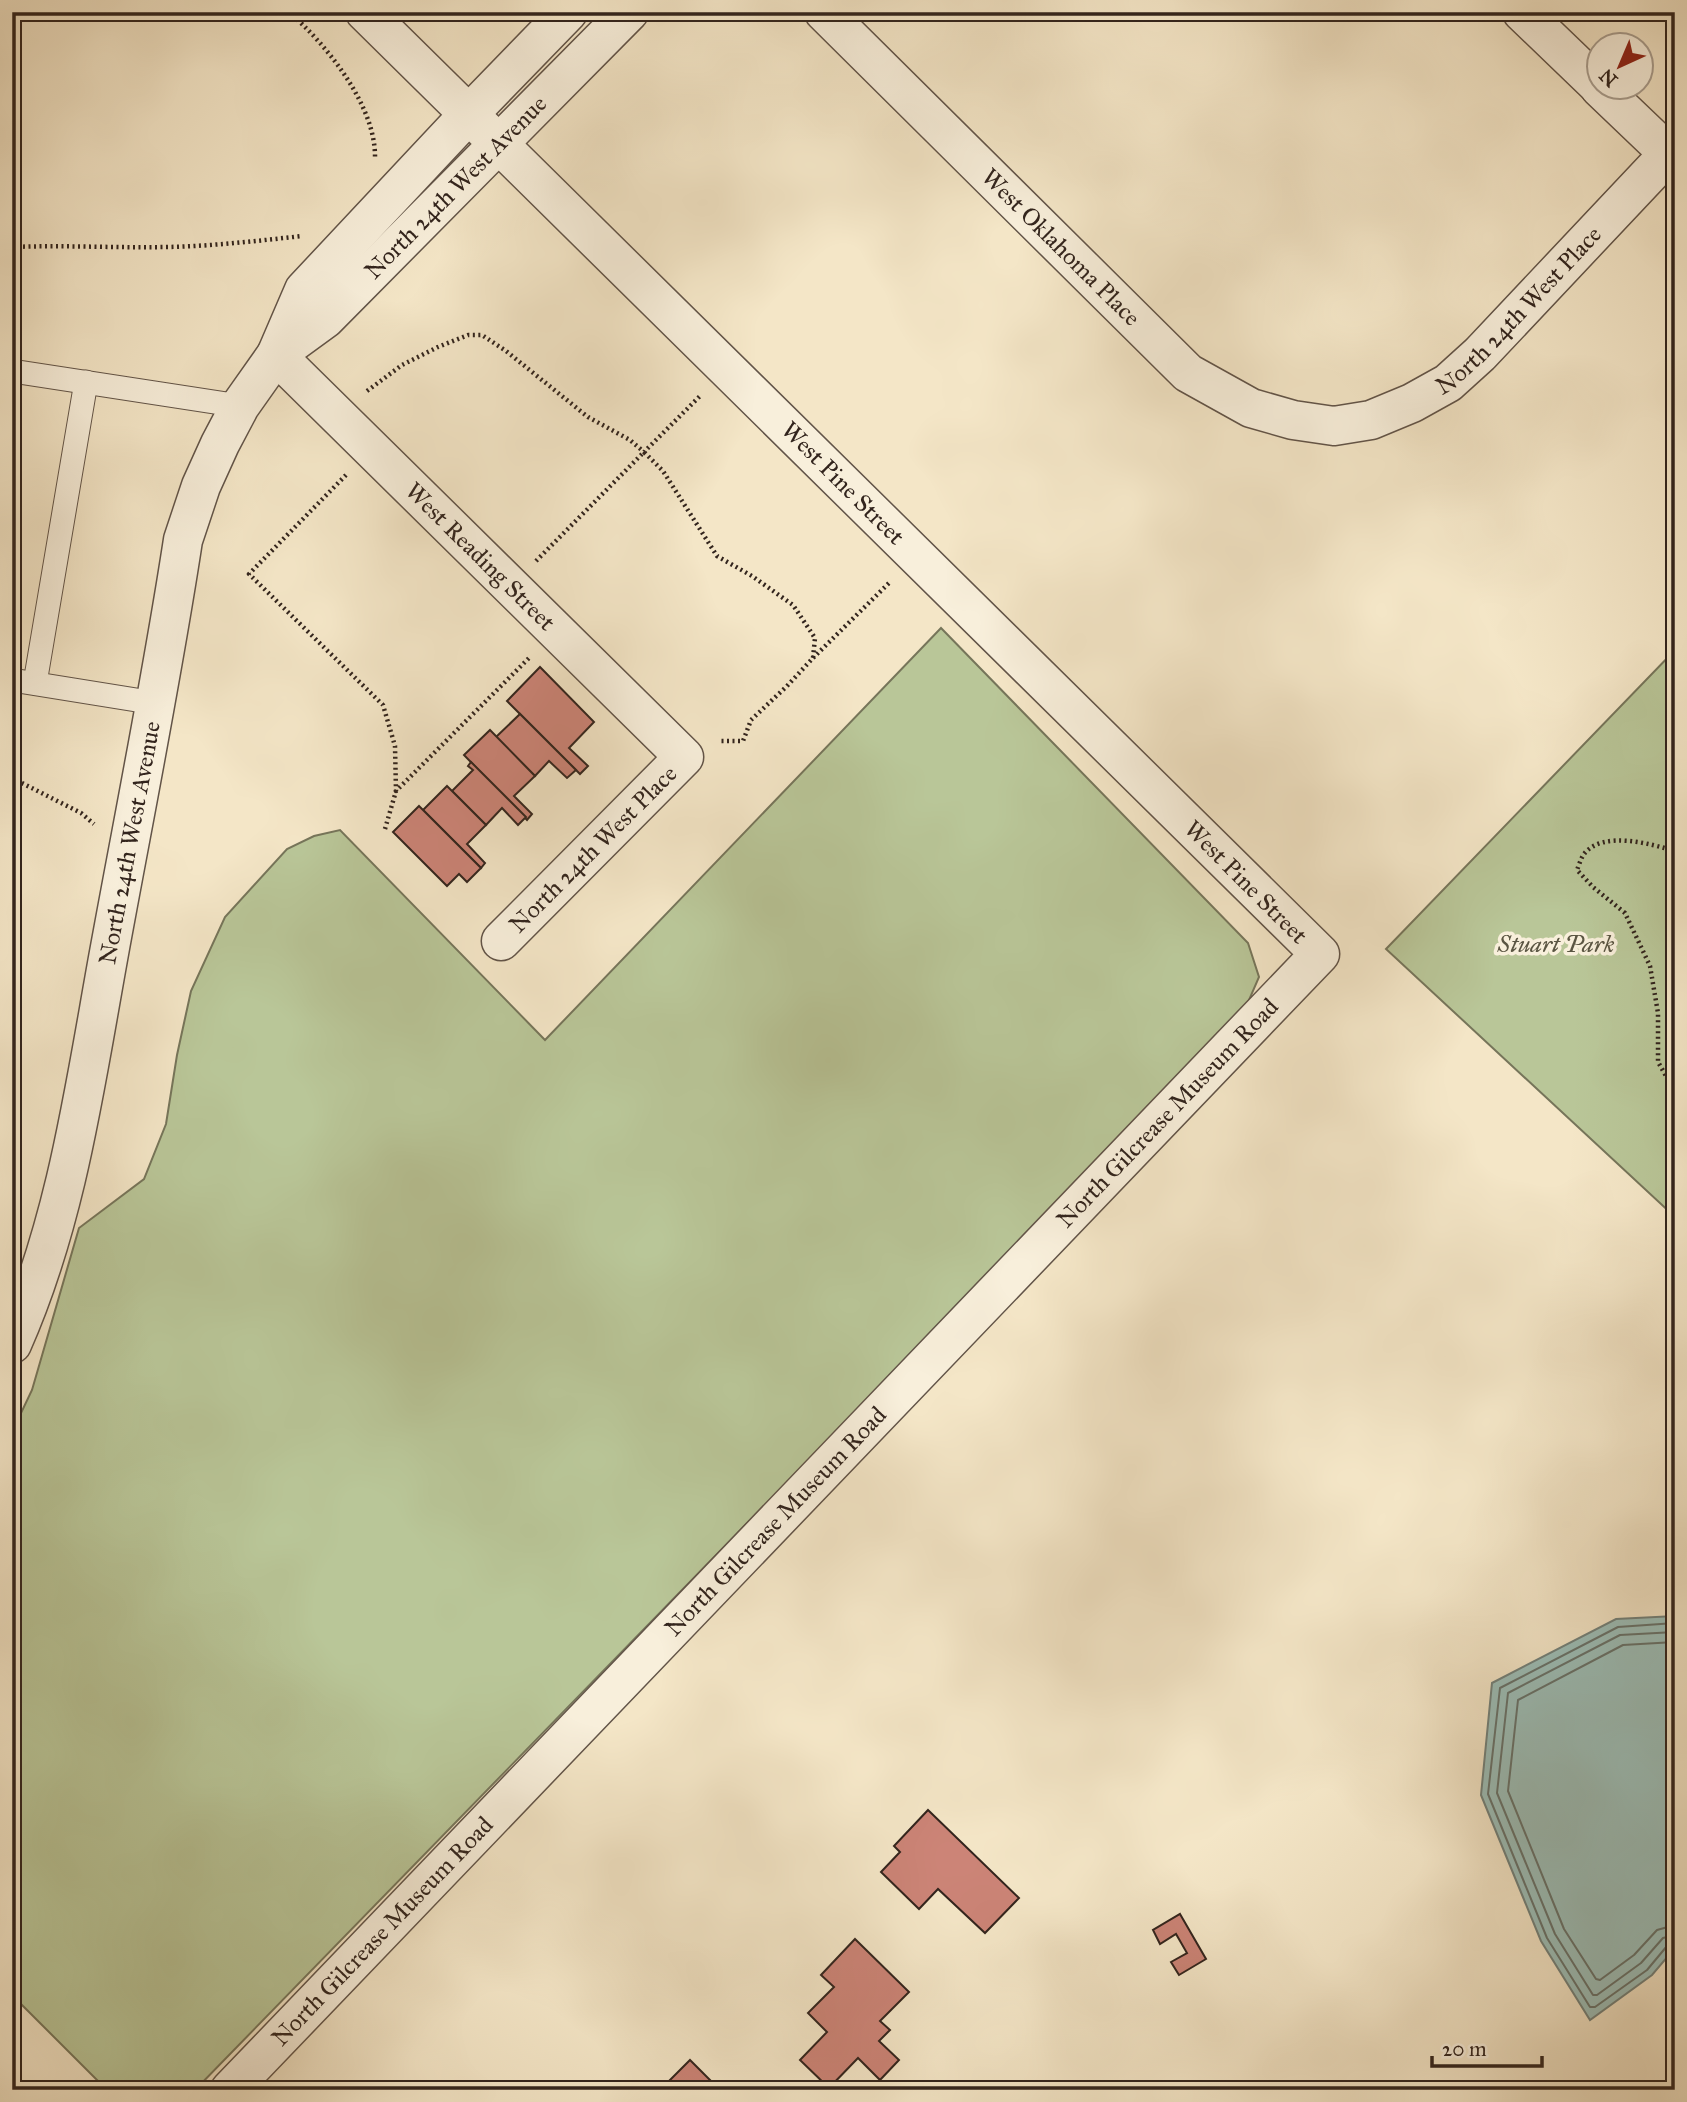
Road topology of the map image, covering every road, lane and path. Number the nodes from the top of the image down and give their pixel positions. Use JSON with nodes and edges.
{"nodes":[{"id":1,"x":289,"y":12,"type":"edge"},
{"id":2,"x":365,"y":12,"type":"edge"},
{"id":3,"x":568,"y":12,"type":"edge"},
{"id":4,"x":629,"y":12,"type":"edge"},
{"id":5,"x":824,"y":12,"type":"edge"},
{"id":6,"x":1522,"y":12,"type":"edge"},
{"id":7,"x":1586,"y":74,"type":"edge"},
{"id":8,"x":1617,"y":102,"type":"edge"},
{"id":9,"x":468,"y":115,"type":"junction"},
{"id":10,"x":500,"y":144,"type":"junction"},
{"id":11,"x":1672,"y":150,"type":"edge"},
{"id":12,"x":375,"y":168,"type":"dead end"},
{"id":13,"x":314,"y":235,"type":"dead end"},
{"id":14,"x":12,"y":247,"type":"edge"},
{"id":15,"x":276,"y":355,"type":"junction"},
{"id":16,"x":726,"y":368,"type":"junction"},
{"id":17,"x":12,"y":371,"type":"edge"},
{"id":18,"x":86,"y":382,"type":"junction"},
{"id":19,"x":240,"y":406,"type":"junction"},
{"id":20,"x":341,"y":420,"type":"junction"},
{"id":21,"x":1334,"y":426,"type":"joint"},
{"id":22,"x":372,"y":450,"type":"junction"},
{"id":23,"x":644,"y":452,"type":"junction"},
{"id":24,"x":916,"y":556,"type":"junction"},
{"id":25,"x":511,"y":587,"type":"junction"},
{"id":26,"x":556,"y":631,"type":"junction"},
{"id":27,"x":813,"y":658,"type":"junction"},
{"id":28,"x":23,"y":681,"type":"edge"},
{"id":29,"x":155,"y":703,"type":"junction"},
{"id":30,"x":684,"y":757,"type":"junction"},
{"id":31,"x":12,"y":778,"type":"edge"},
{"id":32,"x":396,"y":791,"type":"junction"},
{"id":33,"x":384,"y":829,"type":"dead end"},
{"id":34,"x":130,"y":841,"type":"junction"},
{"id":35,"x":1675,"y":851,"type":"edge"},
{"id":36,"x":501,"y":941,"type":"dead end"},
{"id":37,"x":1320,"y":954,"type":"joint"},
{"id":38,"x":1675,"y":1092,"type":"edge"},
{"id":39,"x":12,"y":1344,"type":"edge"},
{"id":40,"x":230,"y":2090,"type":"edge"}],
"edges":[{"from":1,"to":12,"type":"path"},
{"from":2,"to":9,"type":"street","name":"West Pine Street"},
{"from":3,"to":9,"type":"street","name":"North 24th West Avenue"},
{"from":4,"to":10,"type":"street","name":"North 24th West Avenue"},
{"from":5,"to":21,"type":"street","name":"West Oklahoma Place"},
{"from":6,"to":7,"type":"street"},
{"from":8,"to":11,"type":"street"},
{"from":9,"to":10,"type":"street","name":"West Pine Street"},
{"from":9,"to":15,"type":"street","name":"North 24th West Avenue"},
{"from":10,"to":15,"type":"street","name":"North 24th West Avenue"},
{"from":10,"to":16,"type":"street","name":"West Pine Street"},
{"from":11,"to":21,"type":"street","name":"North 24th West Place"},
{"from":13,"to":14,"type":"path"},
{"from":15,"to":19,"type":"street","name":"North 24th West Avenue"},
{"from":15,"to":20,"type":"street","name":"West Reading Street"},
{"from":16,"to":23,"type":"path"},
{"from":16,"to":24,"type":"street","name":"West Pine Street"},
{"from":17,"to":18,"type":"lane"},
{"from":18,"to":19,"type":"lane"},
{"from":18,"to":28,"type":"lane"},
{"from":19,"to":29,"type":"street","name":"North 24th West Avenue"},
{"from":20,"to":22,"type":"street","name":"West Reading Street"},
{"from":20,"to":23,"type":"path"},
{"from":22,"to":25,"type":"street","name":"West Reading Street"},
{"from":22,"to":32,"type":"path"},
{"from":23,"to":25,"type":"path"},
{"from":23,"to":27,"type":"path"},
{"from":24,"to":27,"type":"path"},
{"from":24,"to":37,"type":"street","name":"West Pine Street"},
{"from":25,"to":26,"type":"street","name":"West Reading Street"},
{"from":26,"to":30,"type":"street","name":"West Reading Street"},
{"from":26,"to":32,"type":"path"},
{"from":27,"to":30,"type":"path"},
{"from":28,"to":29,"type":"lane"},
{"from":29,"to":34,"type":"street","name":"North 24th West Avenue"},
{"from":30,"to":36,"type":"street","name":"North 24th West Place"},
{"from":31,"to":34,"type":"path"},
{"from":32,"to":33,"type":"path"},
{"from":34,"to":39,"type":"street","name":"North 24th West Avenue"},
{"from":35,"to":38,"type":"path"},
{"from":37,"to":40,"type":"street","name":"North Gilcrease Museum Road"}]}
